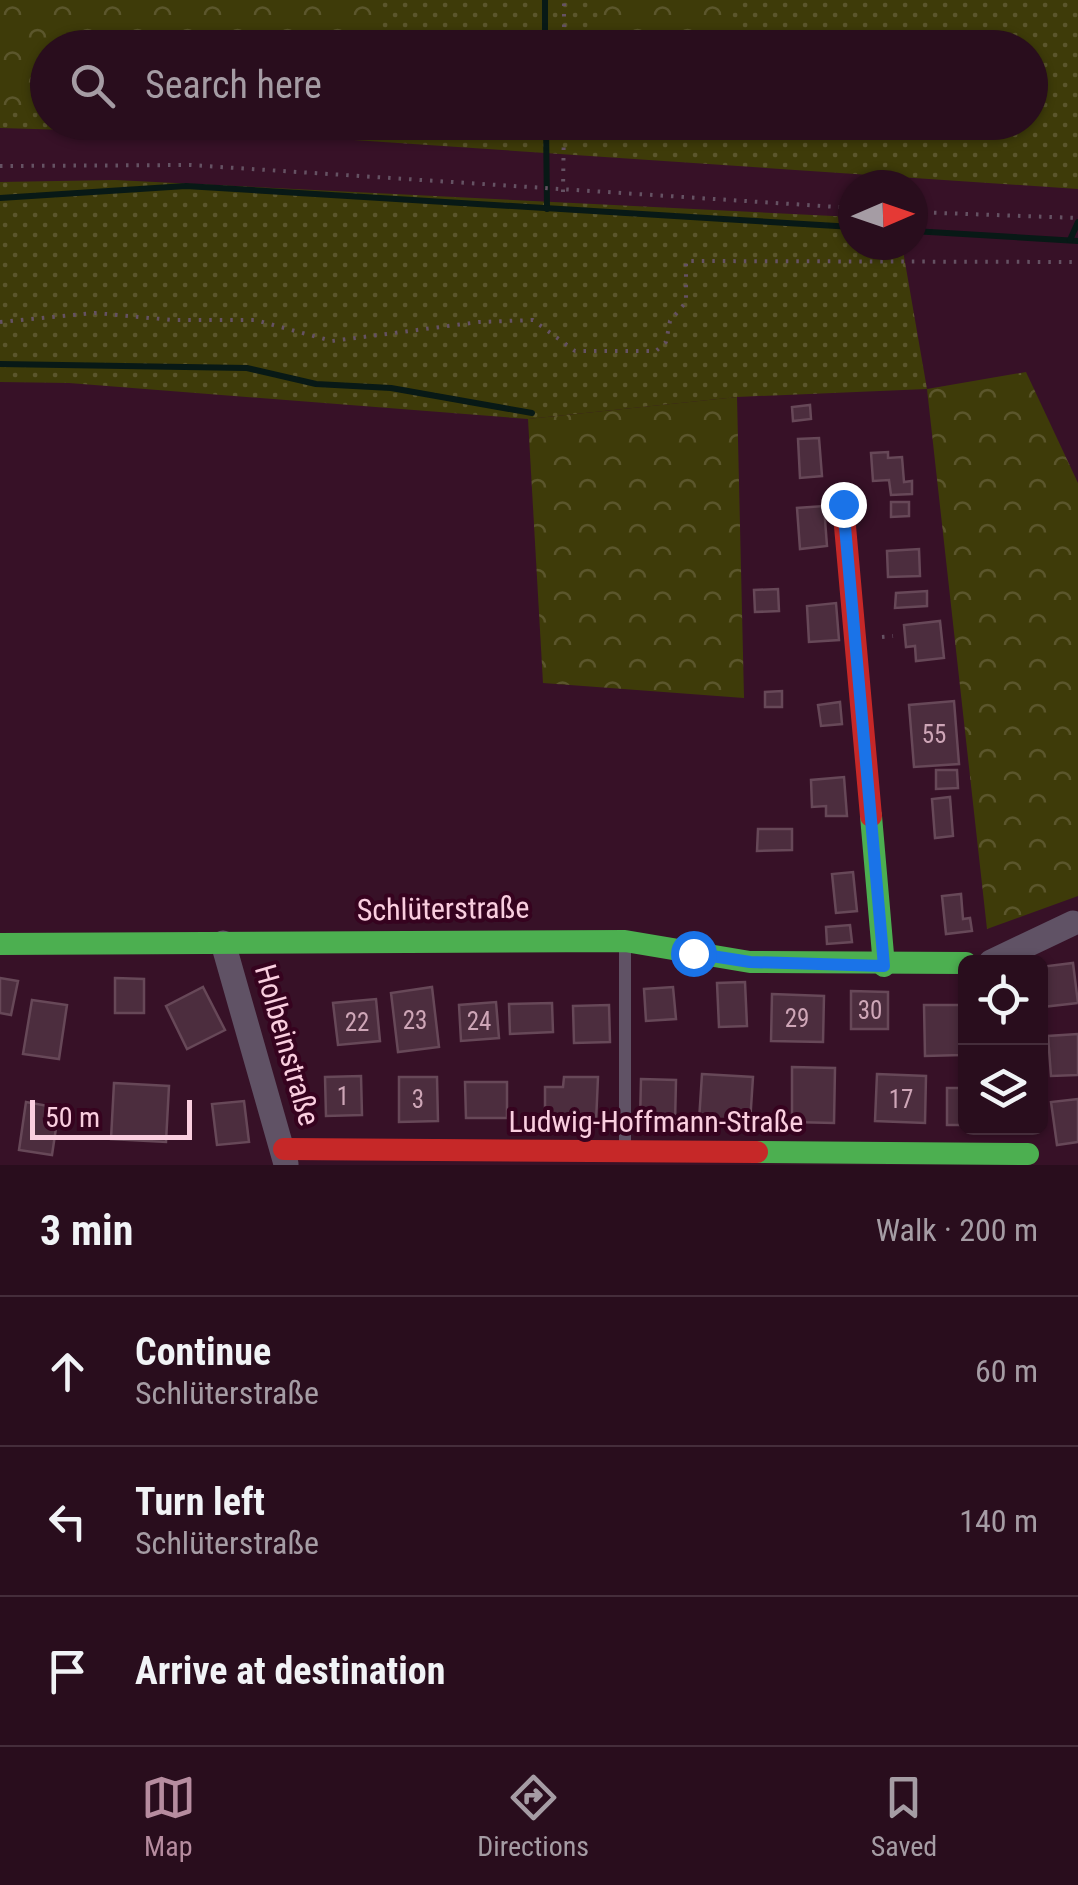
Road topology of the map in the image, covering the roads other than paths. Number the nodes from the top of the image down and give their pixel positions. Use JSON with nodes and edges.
{"nodes":[{"id":1,"x":843,"y":504,"type":"dead end"},
{"id":2,"x":1073,"y":923,"type":"dead end"},
{"id":3,"x":625,"y":941,"type":"junction"},
{"id":4,"x":223,"y":943,"type":"junction"},
{"id":5,"x":0,"y":944,"type":"edge"},
{"id":6,"x":1006,"y":955,"type":"edge"},
{"id":7,"x":958,"y":962,"type":"edge"},
{"id":8,"x":884,"y":966,"type":"junction"},
{"id":9,"x":1025,"y":1135,"type":"edge"},
{"id":10,"x":625,"y":1152,"type":"junction"},
{"id":11,"x":285,"y":1157,"type":"edge"},
{"id":12,"x":1029,"y":1160,"type":"edge"}],
"edges":[{"from":1,"to":8,"type":"street"},
{"from":2,"to":6,"type":"street"},
{"from":3,"to":4,"type":"street","name":"Schlüterstraße"},
{"from":3,"to":8,"type":"street","name":"Schlüterstraße"},
{"from":3,"to":10,"type":"lane"},
{"from":4,"to":5,"type":"street","name":"Schlüterstraße"},
{"from":4,"to":11,"type":"street","name":"Holbeinstraße"},
{"from":7,"to":8,"type":"street","name":"Schlüterstraße"},
{"from":9,"to":12,"type":"street"},
{"from":10,"to":11,"type":"street","name":"Ludwig-Hoffmann-Straße"},
{"from":10,"to":12,"type":"street","name":"Ludwig-Hoffmann-Straße"}]}
